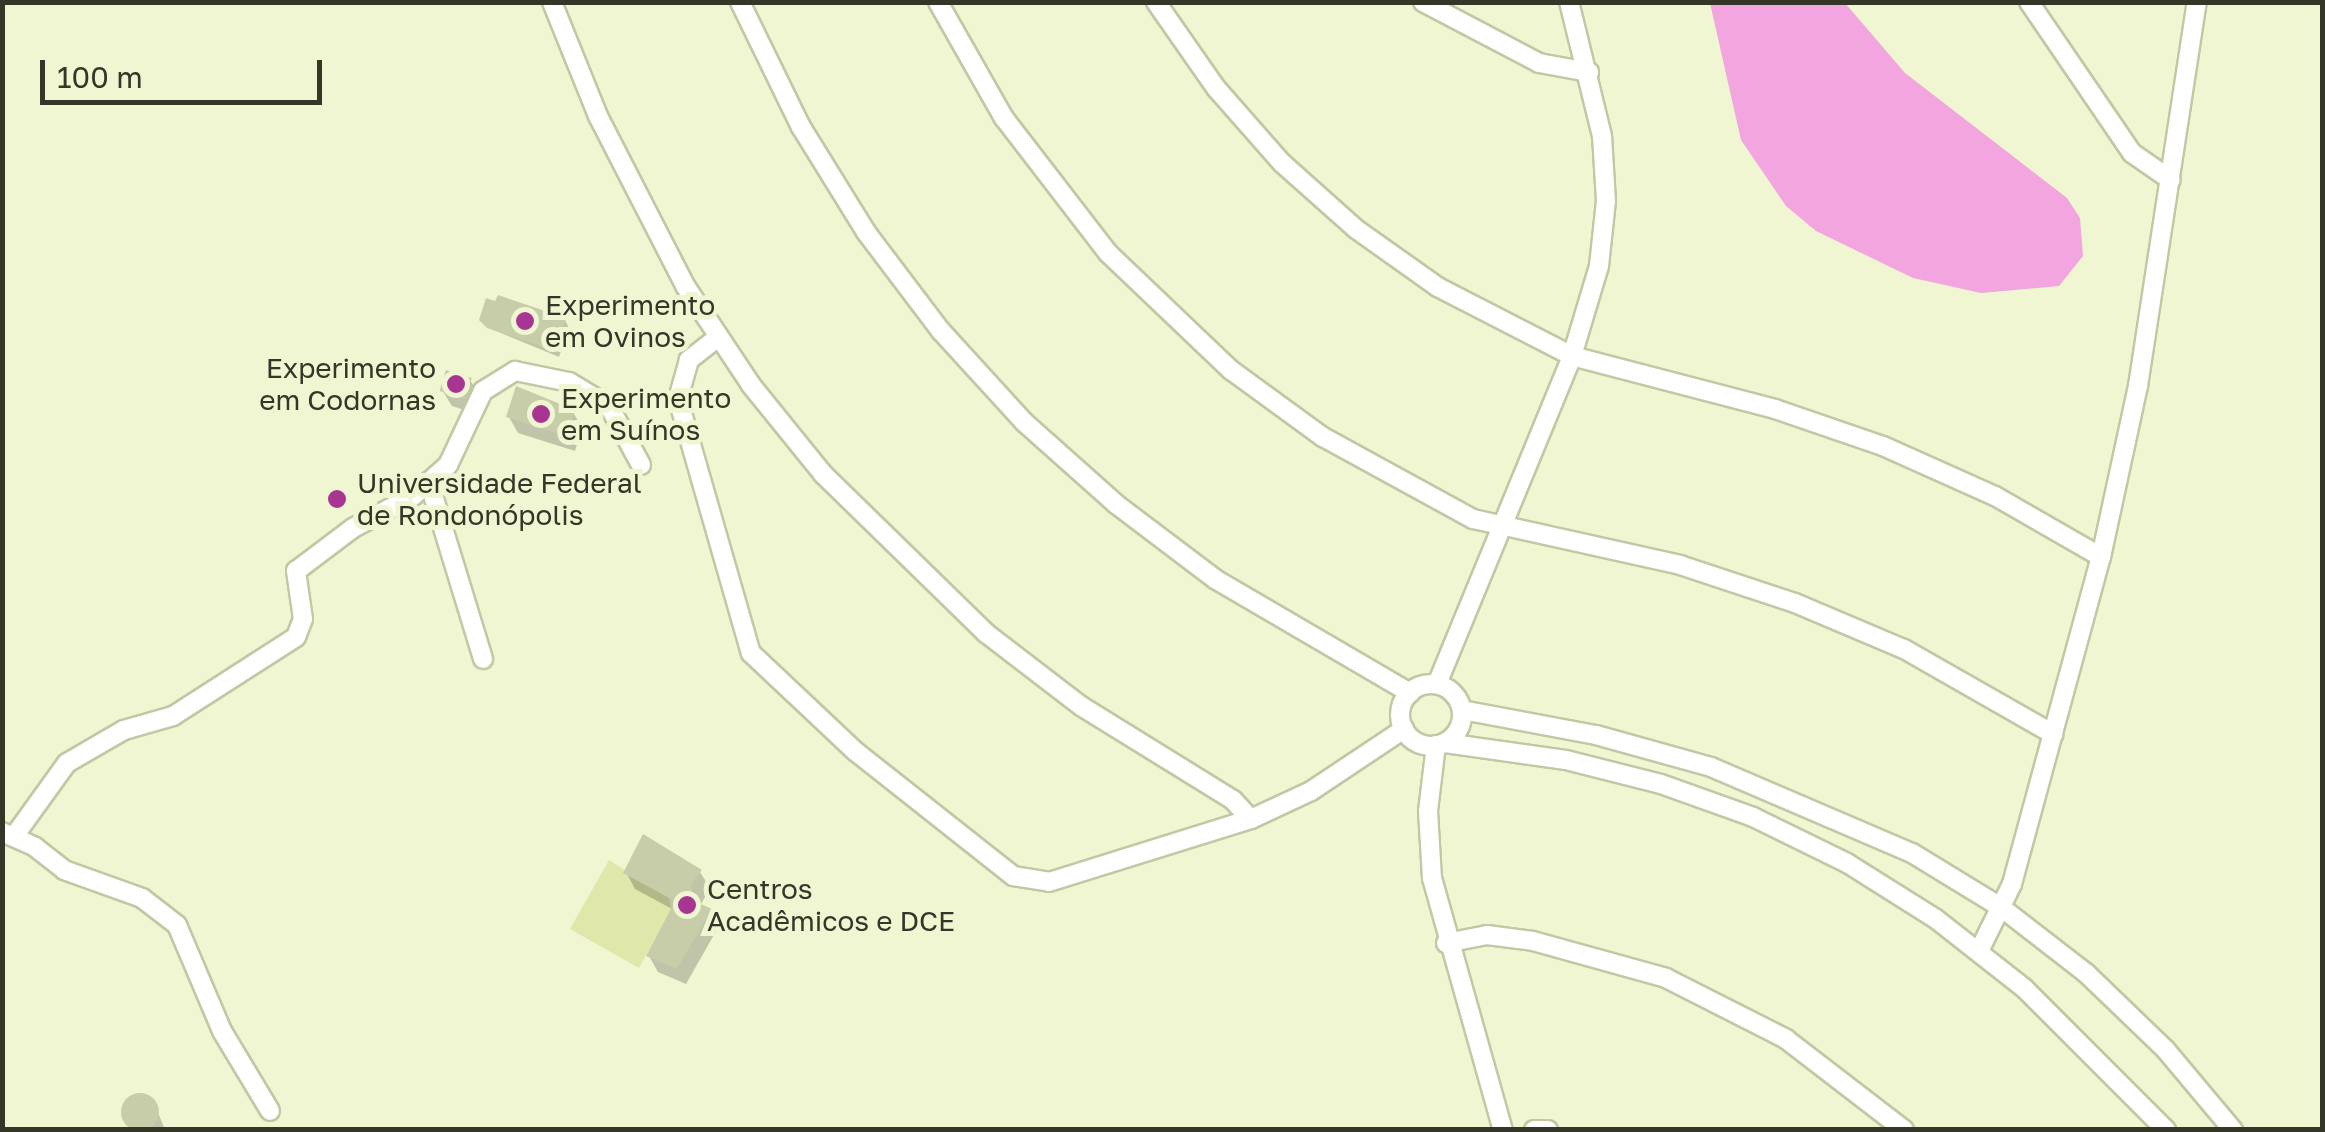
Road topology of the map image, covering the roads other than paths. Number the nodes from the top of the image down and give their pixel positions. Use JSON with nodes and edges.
{"nodes":[{"id":1,"x":552,"y":2,"type":"edge"},
{"id":2,"x":740,"y":2,"type":"edge"},
{"id":3,"x":938,"y":2,"type":"edge"},
{"id":4,"x":1156,"y":2,"type":"edge"},
{"id":5,"x":1423,"y":2,"type":"edge"},
{"id":6,"x":1569,"y":2,"type":"edge"},
{"id":7,"x":2029,"y":2,"type":"edge"},
{"id":8,"x":2197,"y":2,"type":"edge"},
{"id":9,"x":1588,"y":72,"type":"junction"},
{"id":10,"x":2171,"y":180,"type":"junction"},
{"id":11,"x":718,"y":338,"type":"junction"},
{"id":12,"x":1572,"y":356,"type":"junction"},
{"id":13,"x":641,"y":465,"type":"dead end"},
{"id":14,"x":429,"y":482,"type":"junction"},
{"id":15,"x":1501,"y":528,"type":"junction"},
{"id":16,"x":2101,"y":557,"type":"junction"},
{"id":17,"x":483,"y":660,"type":"dead end"},
{"id":18,"x":1436,"y":684,"type":"junction"},
{"id":19,"x":1410,"y":693,"type":"junction"},
{"id":20,"x":1462,"y":710,"type":"junction"},
{"id":21,"x":1404,"y":728,"type":"junction"},
{"id":22,"x":2053,"y":734,"type":"junction"},
{"id":23,"x":1441,"y":744,"type":"junction"},
{"id":24,"x":1251,"y":819,"type":"junction"},
{"id":25,"x":9,"y":834,"type":"edge"},
{"id":26,"x":2002,"y":908,"type":"junction"},
{"id":27,"x":1446,"y":942,"type":"junction"},
{"id":28,"x":1978,"y":951,"type":"junction"},
{"id":29,"x":270,"y":1111,"type":"dead end"},
{"id":30,"x":1502,"y":1130,"type":"edge"},
{"id":31,"x":1534,"y":1130,"type":"edge"},
{"id":32,"x":1548,"y":1130,"type":"edge"},
{"id":33,"x":1904,"y":1130,"type":"edge"},
{"id":34,"x":2166,"y":1130,"type":"edge"},
{"id":35,"x":2233,"y":1130,"type":"edge"}],
"edges":[{"from":1,"to":11,"type":"street"},
{"from":2,"to":19,"type":"street"},
{"from":3,"to":15,"type":"street"},
{"from":4,"to":12,"type":"street"},
{"from":5,"to":9,"type":"street"},
{"from":6,"to":9,"type":"street"},
{"from":7,"to":10,"type":"street"},
{"from":8,"to":10,"type":"street"},
{"from":9,"to":12,"type":"street"},
{"from":10,"to":16,"type":"street"},
{"from":11,"to":24,"type":"street"},
{"from":11,"to":24,"type":"street"},
{"from":12,"to":15,"type":"street"},
{"from":12,"to":16,"type":"street"},
{"from":13,"to":14,"type":"street"},
{"from":14,"to":17,"type":"street"},
{"from":14,"to":25,"type":"street"},
{"from":15,"to":18,"type":"street"},
{"from":15,"to":22,"type":"street"},
{"from":16,"to":22,"type":"street"},
{"from":18,"to":19,"type":"street"},
{"from":18,"to":20,"type":"street"},
{"from":19,"to":21,"type":"street"},
{"from":20,"to":23,"type":"street"},
{"from":20,"to":26,"type":"street"},
{"from":21,"to":23,"type":"street"},
{"from":21,"to":24,"type":"street"},
{"from":22,"to":26,"type":"street"},
{"from":23,"to":27,"type":"street"},
{"from":23,"to":28,"type":"street"},
{"from":25,"to":29,"type":"street"},
{"from":26,"to":28,"type":"street"},
{"from":26,"to":35,"type":"street"},
{"from":27,"to":30,"type":"street"},
{"from":27,"to":33,"type":"street"},
{"from":28,"to":34,"type":"street"},
{"from":31,"to":32,"type":"street"}]}
